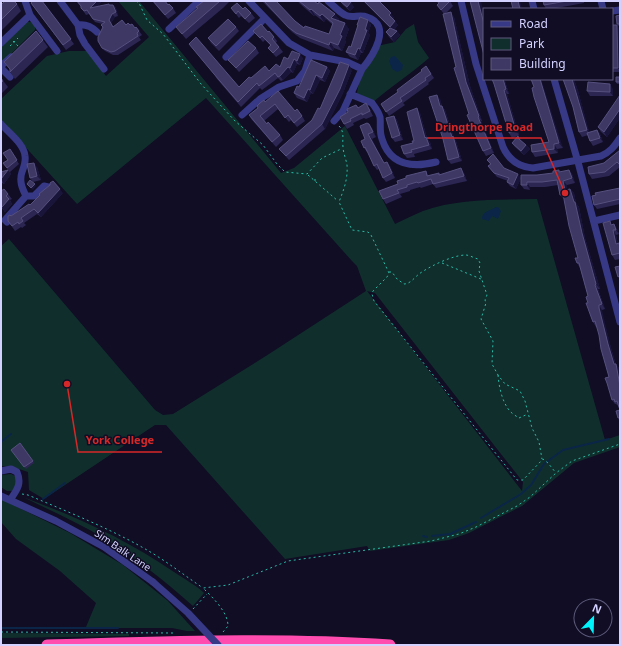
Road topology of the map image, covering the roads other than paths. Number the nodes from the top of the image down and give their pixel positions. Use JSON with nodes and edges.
{"nodes":[{"id":1,"x":60,"y":1,"type":"edge"},
{"id":2,"x":199,"y":1,"type":"edge"},
{"id":3,"x":249,"y":1,"type":"edge"},
{"id":4,"x":328,"y":1,"type":"edge"},
{"id":5,"x":461,"y":1,"type":"edge"},
{"id":6,"x":27,"y":2,"type":"edge"},
{"id":7,"x":30,"y":15,"type":"junction"},
{"id":8,"x":265,"y":18,"type":"junction"},
{"id":9,"x":78,"y":25,"type":"junction"},
{"id":10,"x":169,"y":28,"type":"dead end"},
{"id":11,"x":97,"y":32,"type":"dead end"},
{"id":12,"x":1,"y":43,"type":"edge"},
{"id":13,"x":20,"y":48,"type":"edge"},
{"id":14,"x":57,"y":51,"type":"dead end"},
{"id":15,"x":310,"y":55,"type":"junction"},
{"id":16,"x":226,"y":57,"type":"dead end"},
{"id":17,"x":1,"y":67,"type":"edge"},
{"id":18,"x":362,"y":68,"type":"junction"},
{"id":19,"x":104,"y":69,"type":"dead end"},
{"id":20,"x":10,"y":77,"type":"edge"},
{"id":21,"x":554,"y":80,"type":"edge"},
{"id":22,"x":350,"y":94,"type":"junction"},
{"id":23,"x":242,"y":115,"type":"dead end"},
{"id":24,"x":334,"y":121,"type":"road end"},
{"id":25,"x":1,"y":124,"type":"edge"},
{"id":26,"x":620,"y":138,"type":"edge"},
{"id":27,"x":578,"y":160,"type":"junction"},
{"id":28,"x":436,"y":162,"type":"dead end"},
{"id":29,"x":48,"y":187,"type":"edge"},
{"id":30,"x":24,"y":199,"type":"junction"},
{"id":31,"x":620,"y":215,"type":"edge"},
{"id":32,"x":594,"y":221,"type":"junction"},
{"id":33,"x":7,"y":222,"type":"edge"},
{"id":34,"x":617,"y":292,"type":"edge"},
{"id":35,"x":620,"y":322,"type":"edge"},
{"id":36,"x":1,"y":471,"type":"edge"},
{"id":37,"x":1,"y":496,"type":"edge"},
{"id":38,"x":10,"y":500,"type":"junction"},
{"id":39,"x":48,"y":645,"type":"edge"},
{"id":40,"x":218,"y":645,"type":"edge"},
{"id":41,"x":390,"y":645,"type":"edge"}],
"edges":[{"from":1,"to":9,"type":"street"},
{"from":2,"to":10,"type":"street"},
{"from":3,"to":8,"type":"street"},
{"from":4,"to":18,"type":"street"},
{"from":5,"to":27,"type":"street"},
{"from":6,"to":7,"type":"street"},
{"from":7,"to":12,"type":"street"},
{"from":7,"to":14,"type":"street"},
{"from":8,"to":15,"type":"street"},
{"from":8,"to":16,"type":"street"},
{"from":9,"to":11,"type":"street"},
{"from":9,"to":19,"type":"street"},
{"from":13,"to":17,"type":"street"},
{"from":15,"to":18,"type":"street"},
{"from":15,"to":23,"type":"street"},
{"from":17,"to":20,"type":"street"},
{"from":18,"to":22,"type":"street"},
{"from":21,"to":27,"type":"street"},
{"from":22,"to":24,"type":"street"},
{"from":22,"to":28,"type":"street"},
{"from":25,"to":30,"type":"street"},
{"from":26,"to":27,"type":"street"},
{"from":27,"to":32,"type":"street"},
{"from":29,"to":30,"type":"street"},
{"from":30,"to":33,"type":"street"},
{"from":31,"to":32,"type":"street"},
{"from":32,"to":34,"type":"street"},
{"from":34,"to":35,"type":"street"},
{"from":36,"to":38,"type":"street"},
{"from":37,"to":38,"type":"street","name":"Sim Balk Lane"},
{"from":38,"to":40,"type":"street","name":"Sim Balk Lane","bridge":true},
{"from":39,"to":41,"type":"highway"}]}
